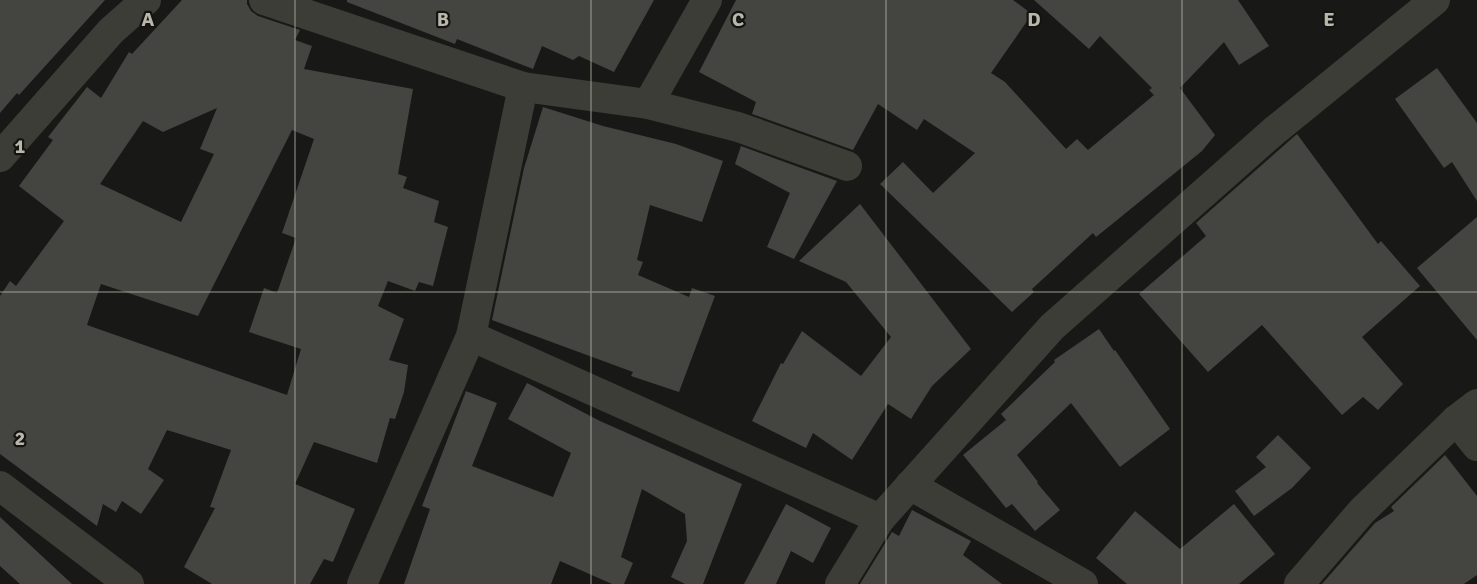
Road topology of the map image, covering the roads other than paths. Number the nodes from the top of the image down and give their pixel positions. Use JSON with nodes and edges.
{"nodes":[{"id":1,"x":146,"y":0,"type":"edge"},
{"id":2,"x":264,"y":0,"type":"edge"},
{"id":3,"x":706,"y":0,"type":"edge"},
{"id":4,"x":1435,"y":0,"type":"edge"},
{"id":5,"x":523,"y":87,"type":"junction"},
{"id":6,"x":648,"y":104,"type":"junction"},
{"id":7,"x":0,"y":157,"type":"edge"},
{"id":8,"x":847,"y":166,"type":"dead end"},
{"id":9,"x":471,"y":336,"type":"junction"},
{"id":10,"x":1466,"y":412,"type":"edge"},
{"id":11,"x":1477,"y":447,"type":"edge"},
{"id":12,"x":910,"y":485,"type":"junction"},
{"id":13,"x":0,"y":486,"type":"edge"},
{"id":14,"x":880,"y":519,"type":"junction"},
{"id":15,"x":129,"y":584,"type":"edge"},
{"id":16,"x":362,"y":584,"type":"edge"},
{"id":17,"x":840,"y":584,"type":"edge"},
{"id":18,"x":1083,"y":584,"type":"edge"},
{"id":19,"x":1299,"y":584,"type":"edge"}],
"edges":[{"from":1,"to":7,"type":"street"},
{"from":2,"to":5,"type":"street"},
{"from":3,"to":6,"type":"street"},
{"from":4,"to":12,"type":"street"},
{"from":5,"to":6,"type":"street"},
{"from":5,"to":9,"type":"street"},
{"from":6,"to":8,"type":"street"},
{"from":9,"to":14,"type":"street"},
{"from":9,"to":16,"type":"street"},
{"from":10,"to":11,"type":"street"},
{"from":10,"to":19,"type":"street"},
{"from":12,"to":14,"type":"street"},
{"from":12,"to":18,"type":"street"},
{"from":13,"to":15,"type":"street"},
{"from":14,"to":17,"type":"street"}]}
